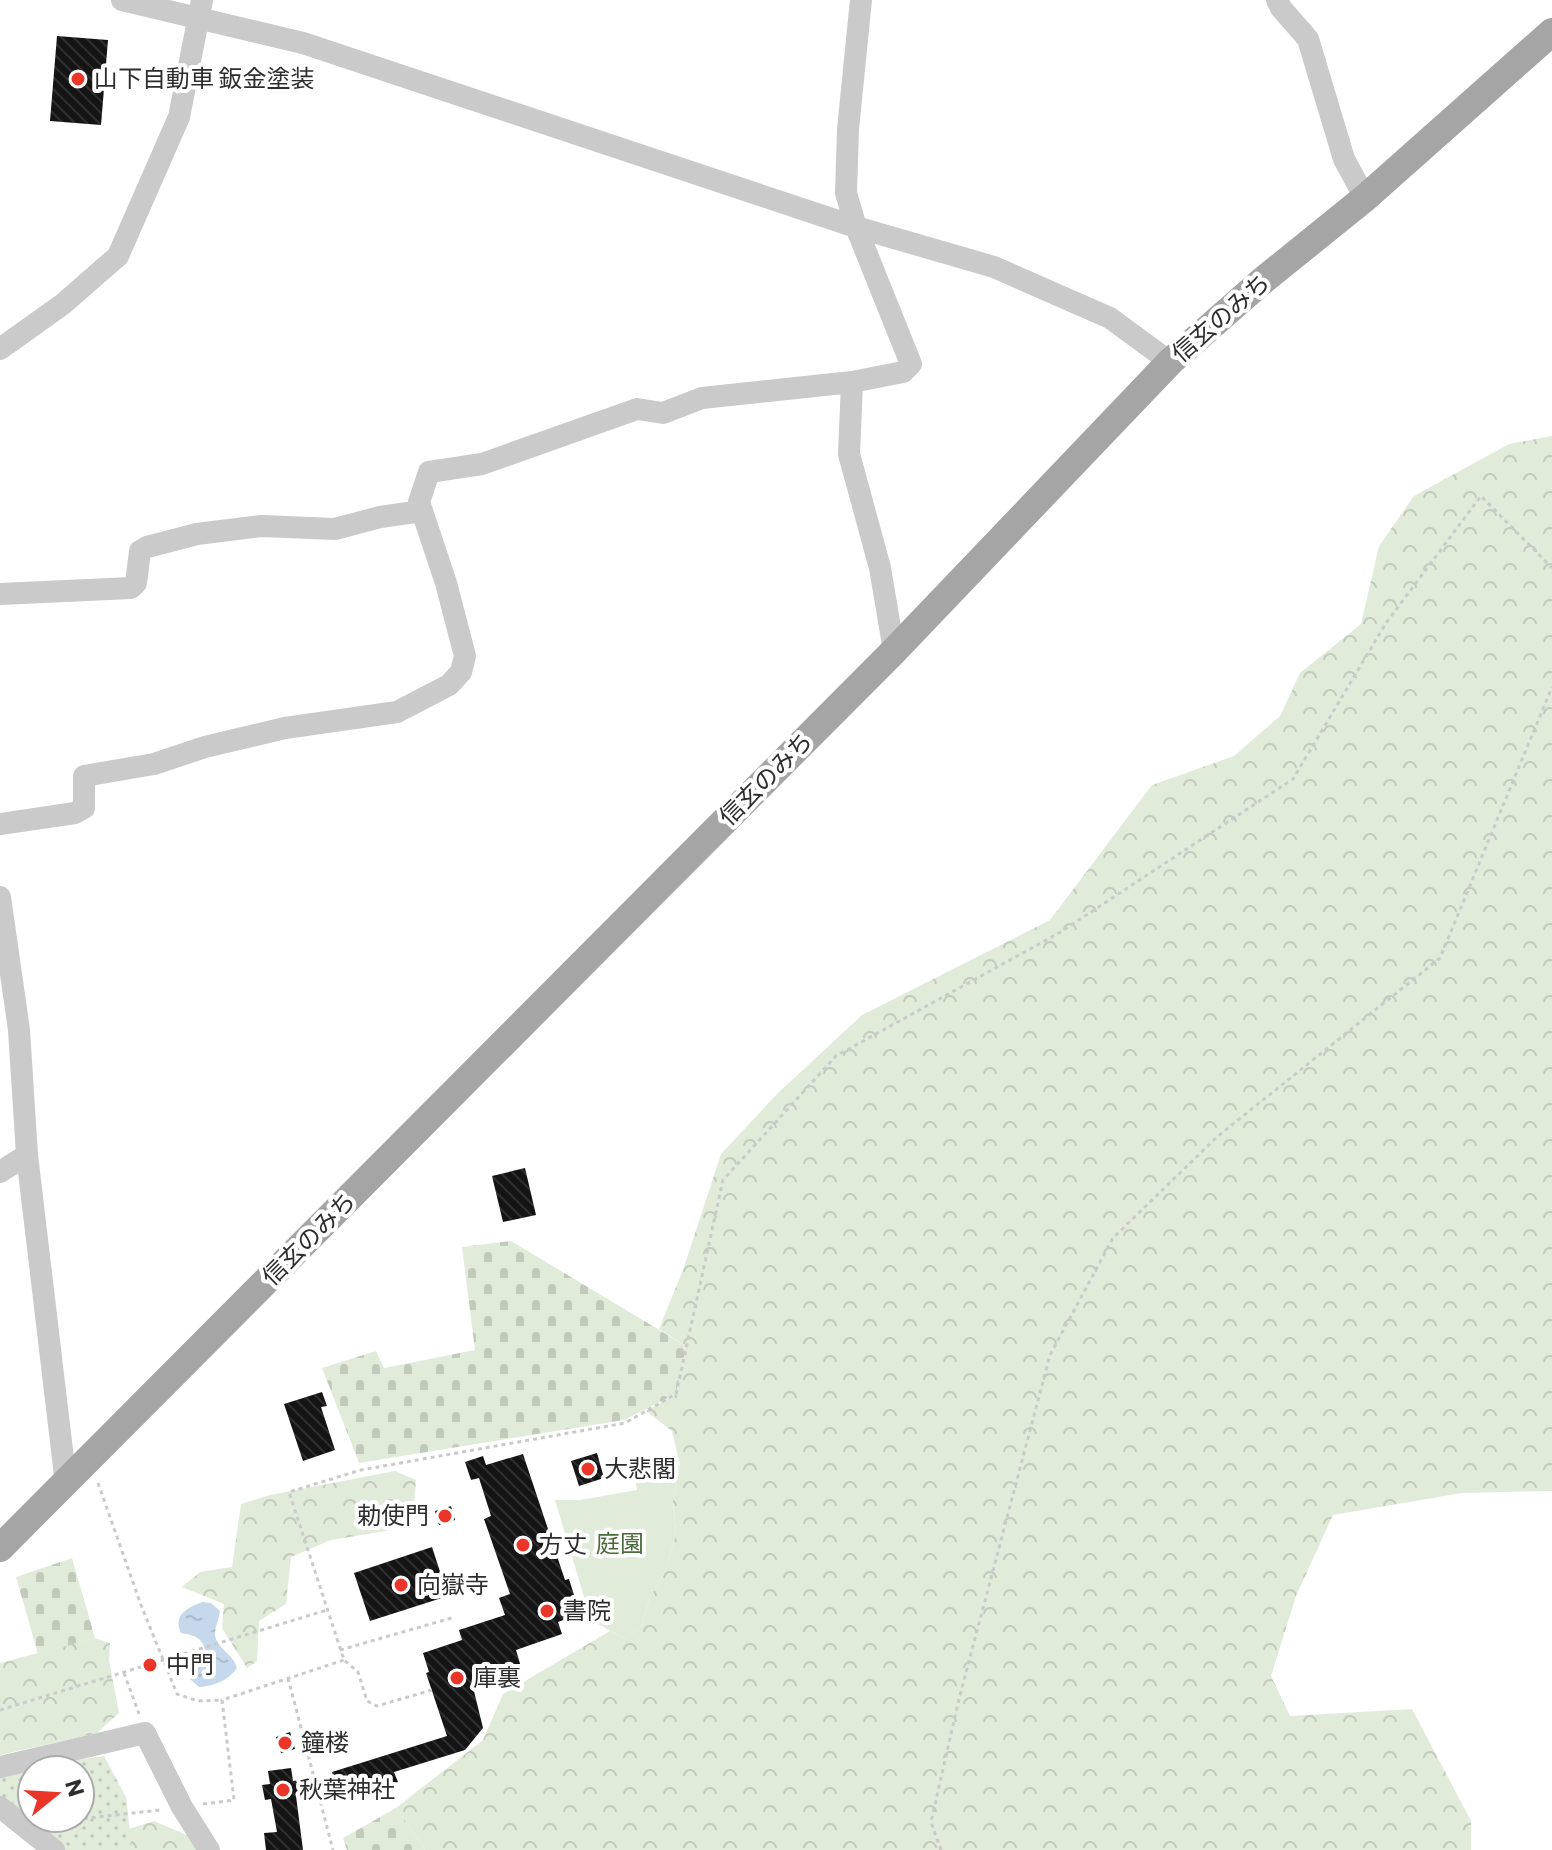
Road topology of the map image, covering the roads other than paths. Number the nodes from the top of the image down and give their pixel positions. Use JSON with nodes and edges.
{"nodes":[{"id":1,"x":122,"y":0,"type":"edge"},
{"id":2,"x":861,"y":0,"type":"edge"},
{"id":3,"x":1277,"y":0,"type":"edge"},
{"id":4,"x":200,"y":8,"type":"edge"},
{"id":5,"x":1552,"y":32,"type":"edge"},
{"id":6,"x":1365,"y":198,"type":"junction"},
{"id":7,"x":856,"y":227,"type":"junction"},
{"id":8,"x":0,"y":349,"type":"edge"},
{"id":9,"x":1170,"y":362,"type":"junction"},
{"id":10,"x":852,"y":382,"type":"junction"},
{"id":11,"x":422,"y":511,"type":"junction"},
{"id":12,"x":0,"y":594,"type":"edge"},
{"id":13,"x":894,"y":651,"type":"junction"},
{"id":14,"x":0,"y":824,"type":"edge"},
{"id":15,"x":0,"y":897,"type":"edge"},
{"id":16,"x":27,"y":1155,"type":"junction"},
{"id":17,"x":0,"y":1172,"type":"edge"},
{"id":18,"x":66,"y":1484,"type":"junction"},
{"id":19,"x":0,"y":1548,"type":"edge"},
{"id":20,"x":0,"y":1767,"type":"edge"},
{"id":21,"x":0,"y":1807,"type":"edge"},
{"id":22,"x":54,"y":1850,"type":"edge"},
{"id":23,"x":209,"y":1850,"type":"edge"}],
"edges":[{"from":1,"to":4,"type":"street"},
{"from":2,"to":7,"type":"street"},
{"from":3,"to":6,"type":"street"},
{"from":4,"to":7,"type":"street"},
{"from":4,"to":8,"type":"street"},
{"from":5,"to":6,"type":"main road","name":"信玄のみち"},
{"from":6,"to":9,"type":"main road","name":"信玄のみち"},
{"from":7,"to":9,"type":"street"},
{"from":7,"to":10,"type":"street"},
{"from":9,"to":13,"type":"main road","name":"信玄のみち"},
{"from":10,"to":11,"type":"street"},
{"from":10,"to":13,"type":"street"},
{"from":11,"to":12,"type":"street"},
{"from":11,"to":14,"type":"street"},
{"from":13,"to":18,"type":"main road","name":"信玄のみち"},
{"from":15,"to":16,"type":"street"},
{"from":16,"to":17,"type":"street"},
{"from":16,"to":18,"type":"street"},
{"from":18,"to":19,"type":"main road","name":"信玄のみち"},
{"from":20,"to":23,"type":"street"},
{"from":21,"to":22,"type":"street"}]}
